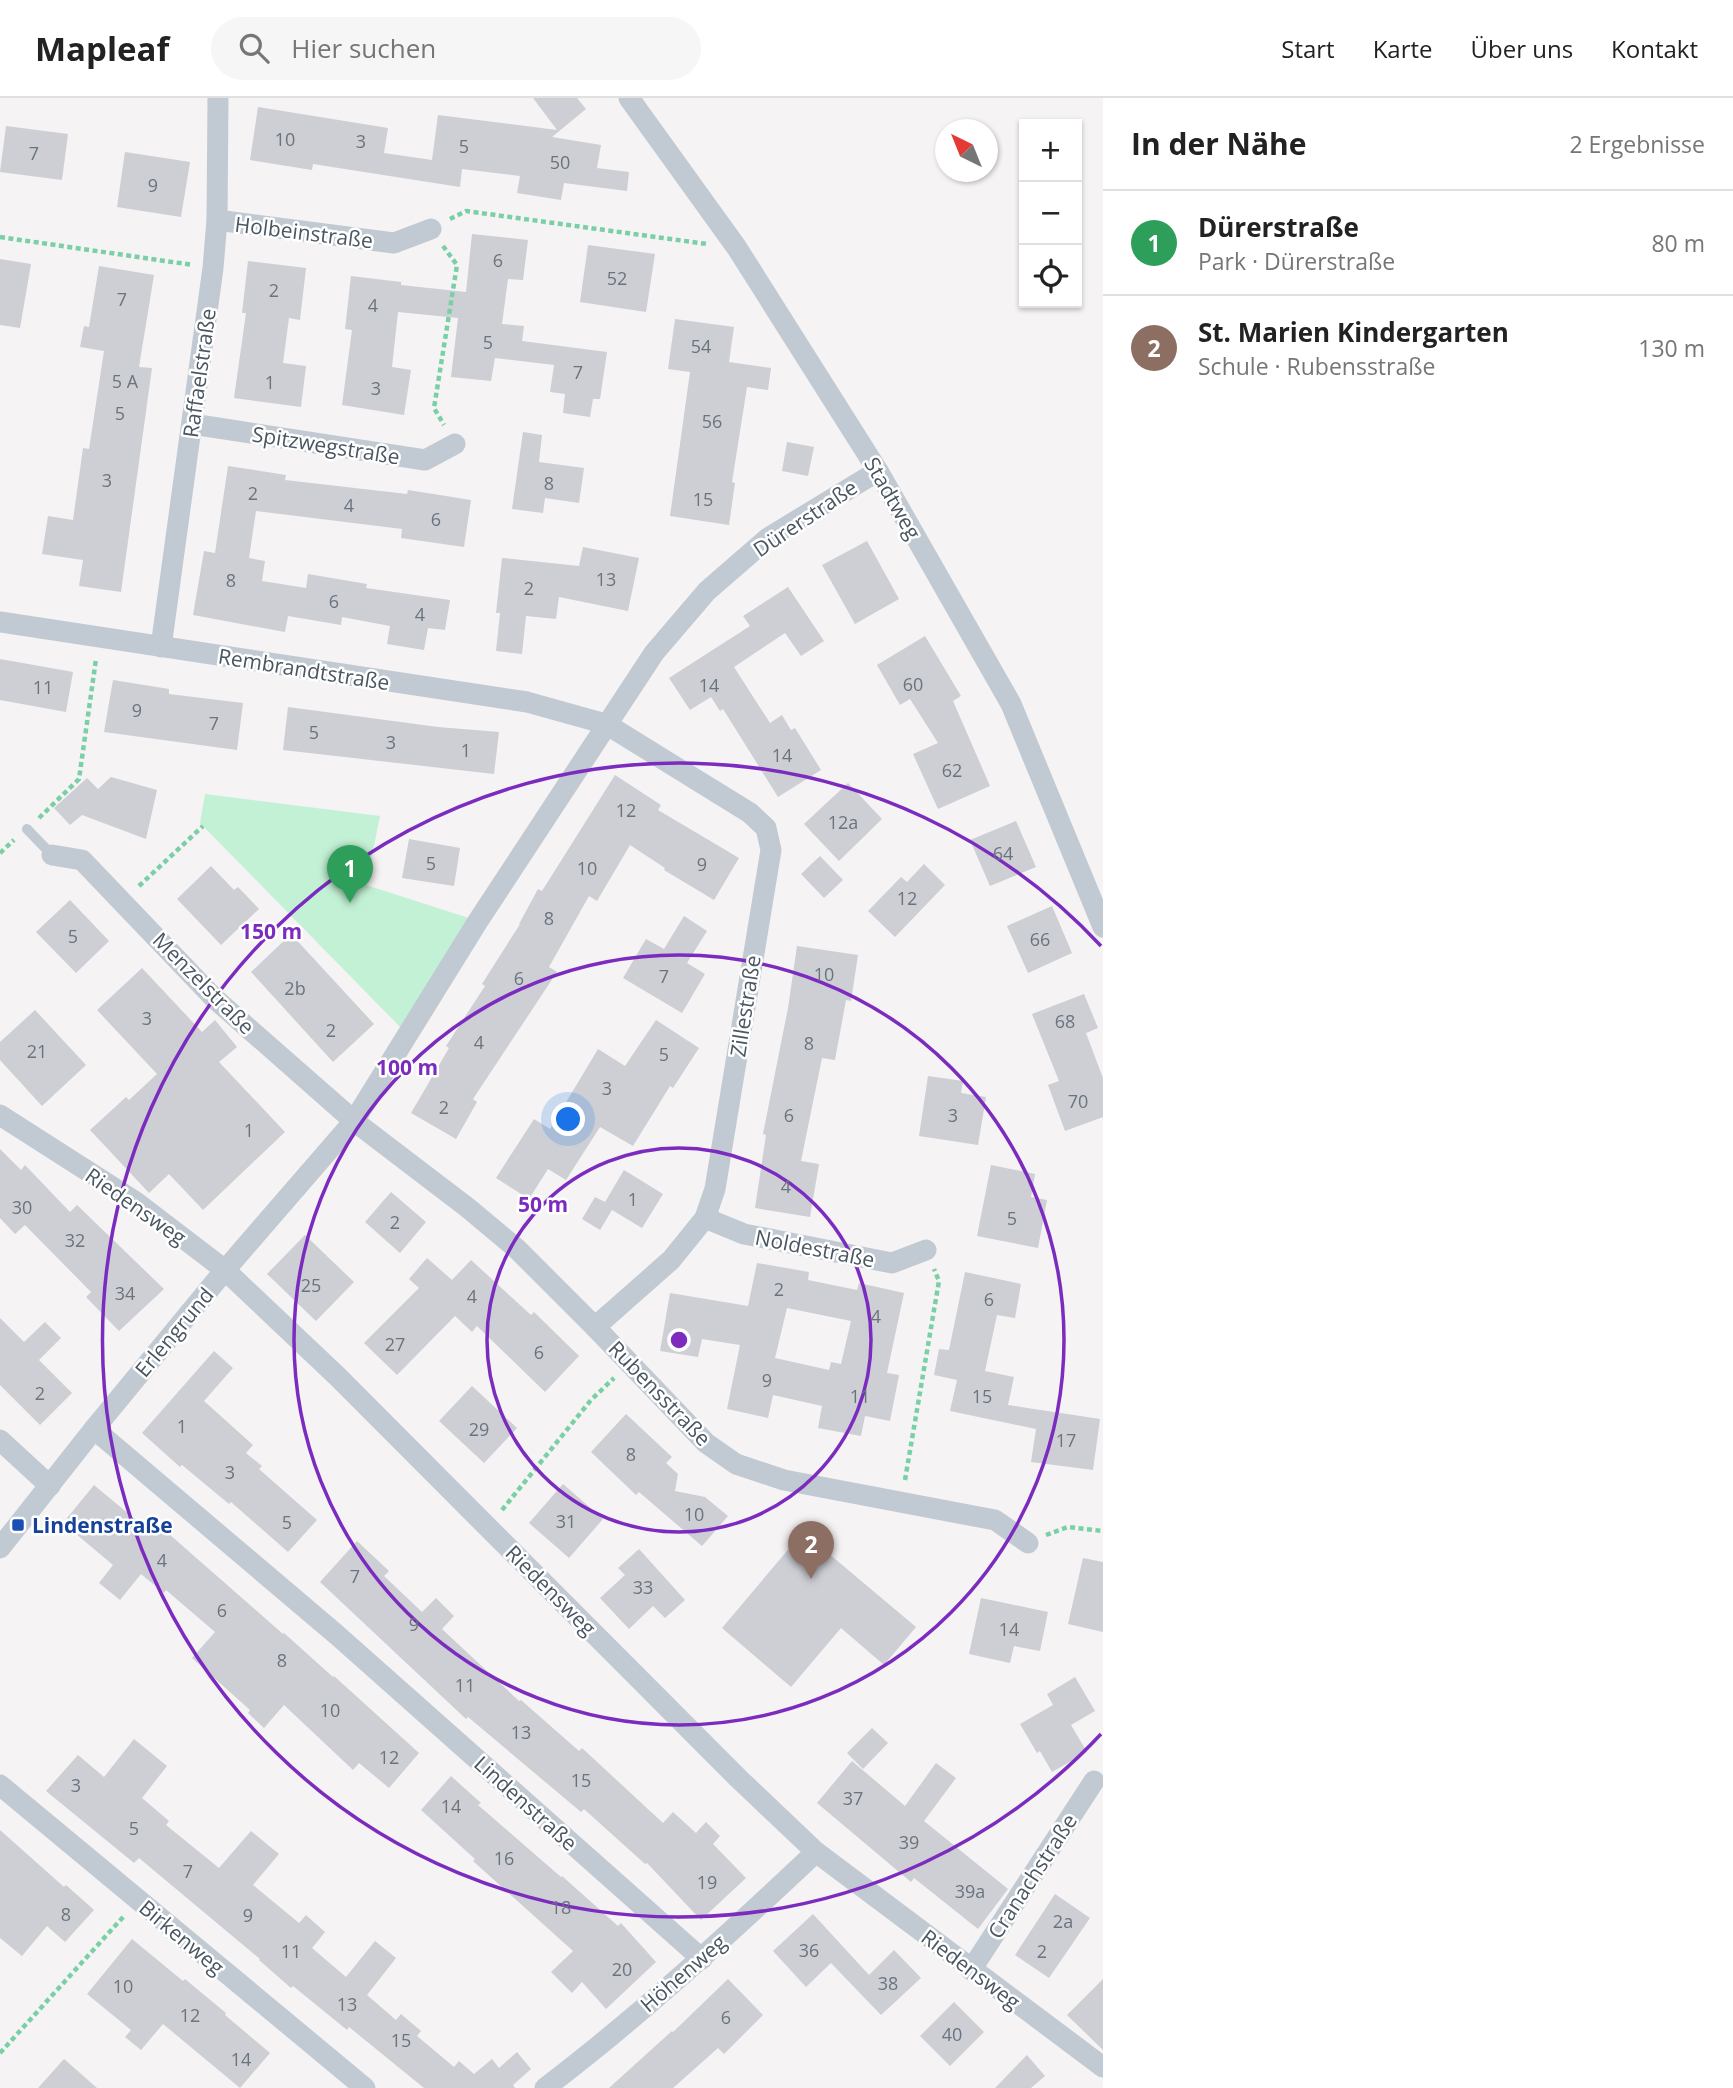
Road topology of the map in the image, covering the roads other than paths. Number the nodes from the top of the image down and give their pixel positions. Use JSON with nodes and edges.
{"nodes":[{"id":1,"x":218,"y":98,"type":"edge"},
{"id":2,"x":629,"y":98,"type":"edge"},
{"id":3,"x":217,"y":220,"type":"junction"},
{"id":4,"x":431,"y":229,"type":"road end"},
{"id":5,"x":192,"y":424,"type":"junction"},
{"id":6,"x":455,"y":443,"type":"road end"},
{"id":7,"x":878,"y":471,"type":"junction"},
{"id":8,"x":0,"y":622,"type":"edge"},
{"id":9,"x":161,"y":647,"type":"junction"},
{"id":10,"x":606,"y":724,"type":"junction"},
{"id":11,"x":27,"y":829,"type":"road end"},
{"id":12,"x":52,"y":855,"type":"joint"},
{"id":13,"x":1103,"y":927,"type":"edge"},
{"id":14,"x":0,"y":1115,"type":"edge"},
{"id":15,"x":354,"y":1121,"type":"junction"},
{"id":16,"x":705,"y":1218,"type":"junction"},
{"id":17,"x":926,"y":1250,"type":"road end"},
{"id":18,"x":225,"y":1270,"type":"junction"},
{"id":19,"x":595,"y":1327,"type":"junction"},
{"id":20,"x":94,"y":1429,"type":"junction"},
{"id":21,"x":0,"y":1440,"type":"edge"},
{"id":22,"x":50,"y":1486,"type":"junction"},
{"id":23,"x":1028,"y":1543,"type":"road end"},
{"id":24,"x":0,"y":1548,"type":"edge"},
{"id":25,"x":1094,"y":1782,"type":"dead end"},
{"id":26,"x":0,"y":1785,"type":"edge"},
{"id":27,"x":816,"y":1852,"type":"junction"},
{"id":28,"x":702,"y":1959,"type":"junction"},
{"id":29,"x":971,"y":1970,"type":"junction"},
{"id":30,"x":1103,"y":2067,"type":"edge"},
{"id":31,"x":365,"y":2088,"type":"edge"},
{"id":32,"x":545,"y":2088,"type":"edge"}],
"edges":[{"from":1,"to":3,"type":"street","name":"Raffaelstraße"},
{"from":2,"to":7,"type":"street","name":"Stadtweg"},
{"from":3,"to":4,"type":"street","name":"Holbeinstraße"},
{"from":3,"to":5,"type":"street","name":"Raffaelstraße"},
{"from":5,"to":6,"type":"street","name":"Spitzwegstraße"},
{"from":5,"to":9,"type":"street","name":"Raffaelstraße"},
{"from":7,"to":10,"type":"street","name":"Dürerstraße"},
{"from":7,"to":13,"type":"street","name":"Stadtweg"},
{"from":8,"to":9,"type":"street","name":"Rembrandtstraße"},
{"from":9,"to":10,"type":"street","name":"Rembrandtstraße"},
{"from":10,"to":15,"type":"street","name":"Dürerstraße"},
{"from":10,"to":16,"type":"street","name":"Zillestraße"},
{"from":11,"to":12,"type":"lane"},
{"from":12,"to":15,"type":"street","name":"Menzelstraße"},
{"from":14,"to":18,"type":"street","name":"Riedensweg"},
{"from":15,"to":18,"type":"street","name":"Erlengrund"},
{"from":15,"to":19,"type":"street","name":"Rubensstraße"},
{"from":16,"to":17,"type":"street","name":"Noldestraße"},
{"from":16,"to":19,"type":"street","name":"Zillestraße"},
{"from":18,"to":20,"type":"street","name":"Erlengrund"},
{"from":18,"to":27,"type":"street","name":"Riedensweg"},
{"from":19,"to":23,"type":"street","name":"Rubensstraße"},
{"from":20,"to":22,"type":"street","name":"Erlengrund"},
{"from":20,"to":28,"type":"street","name":"Lindenstraße"},
{"from":21,"to":22,"type":"street"},
{"from":22,"to":24,"type":"street","name":"Erlengrund"},
{"from":25,"to":29,"type":"street","name":"Cranachstraße"},
{"from":26,"to":31,"type":"street","name":"Birkenweg"},
{"from":27,"to":28,"type":"street","name":"Höhenweg"},
{"from":27,"to":29,"type":"street","name":"Riedensweg"},
{"from":28,"to":32,"type":"street","name":"Höhenweg"},
{"from":29,"to":30,"type":"street","name":"Riedensweg"}]}
